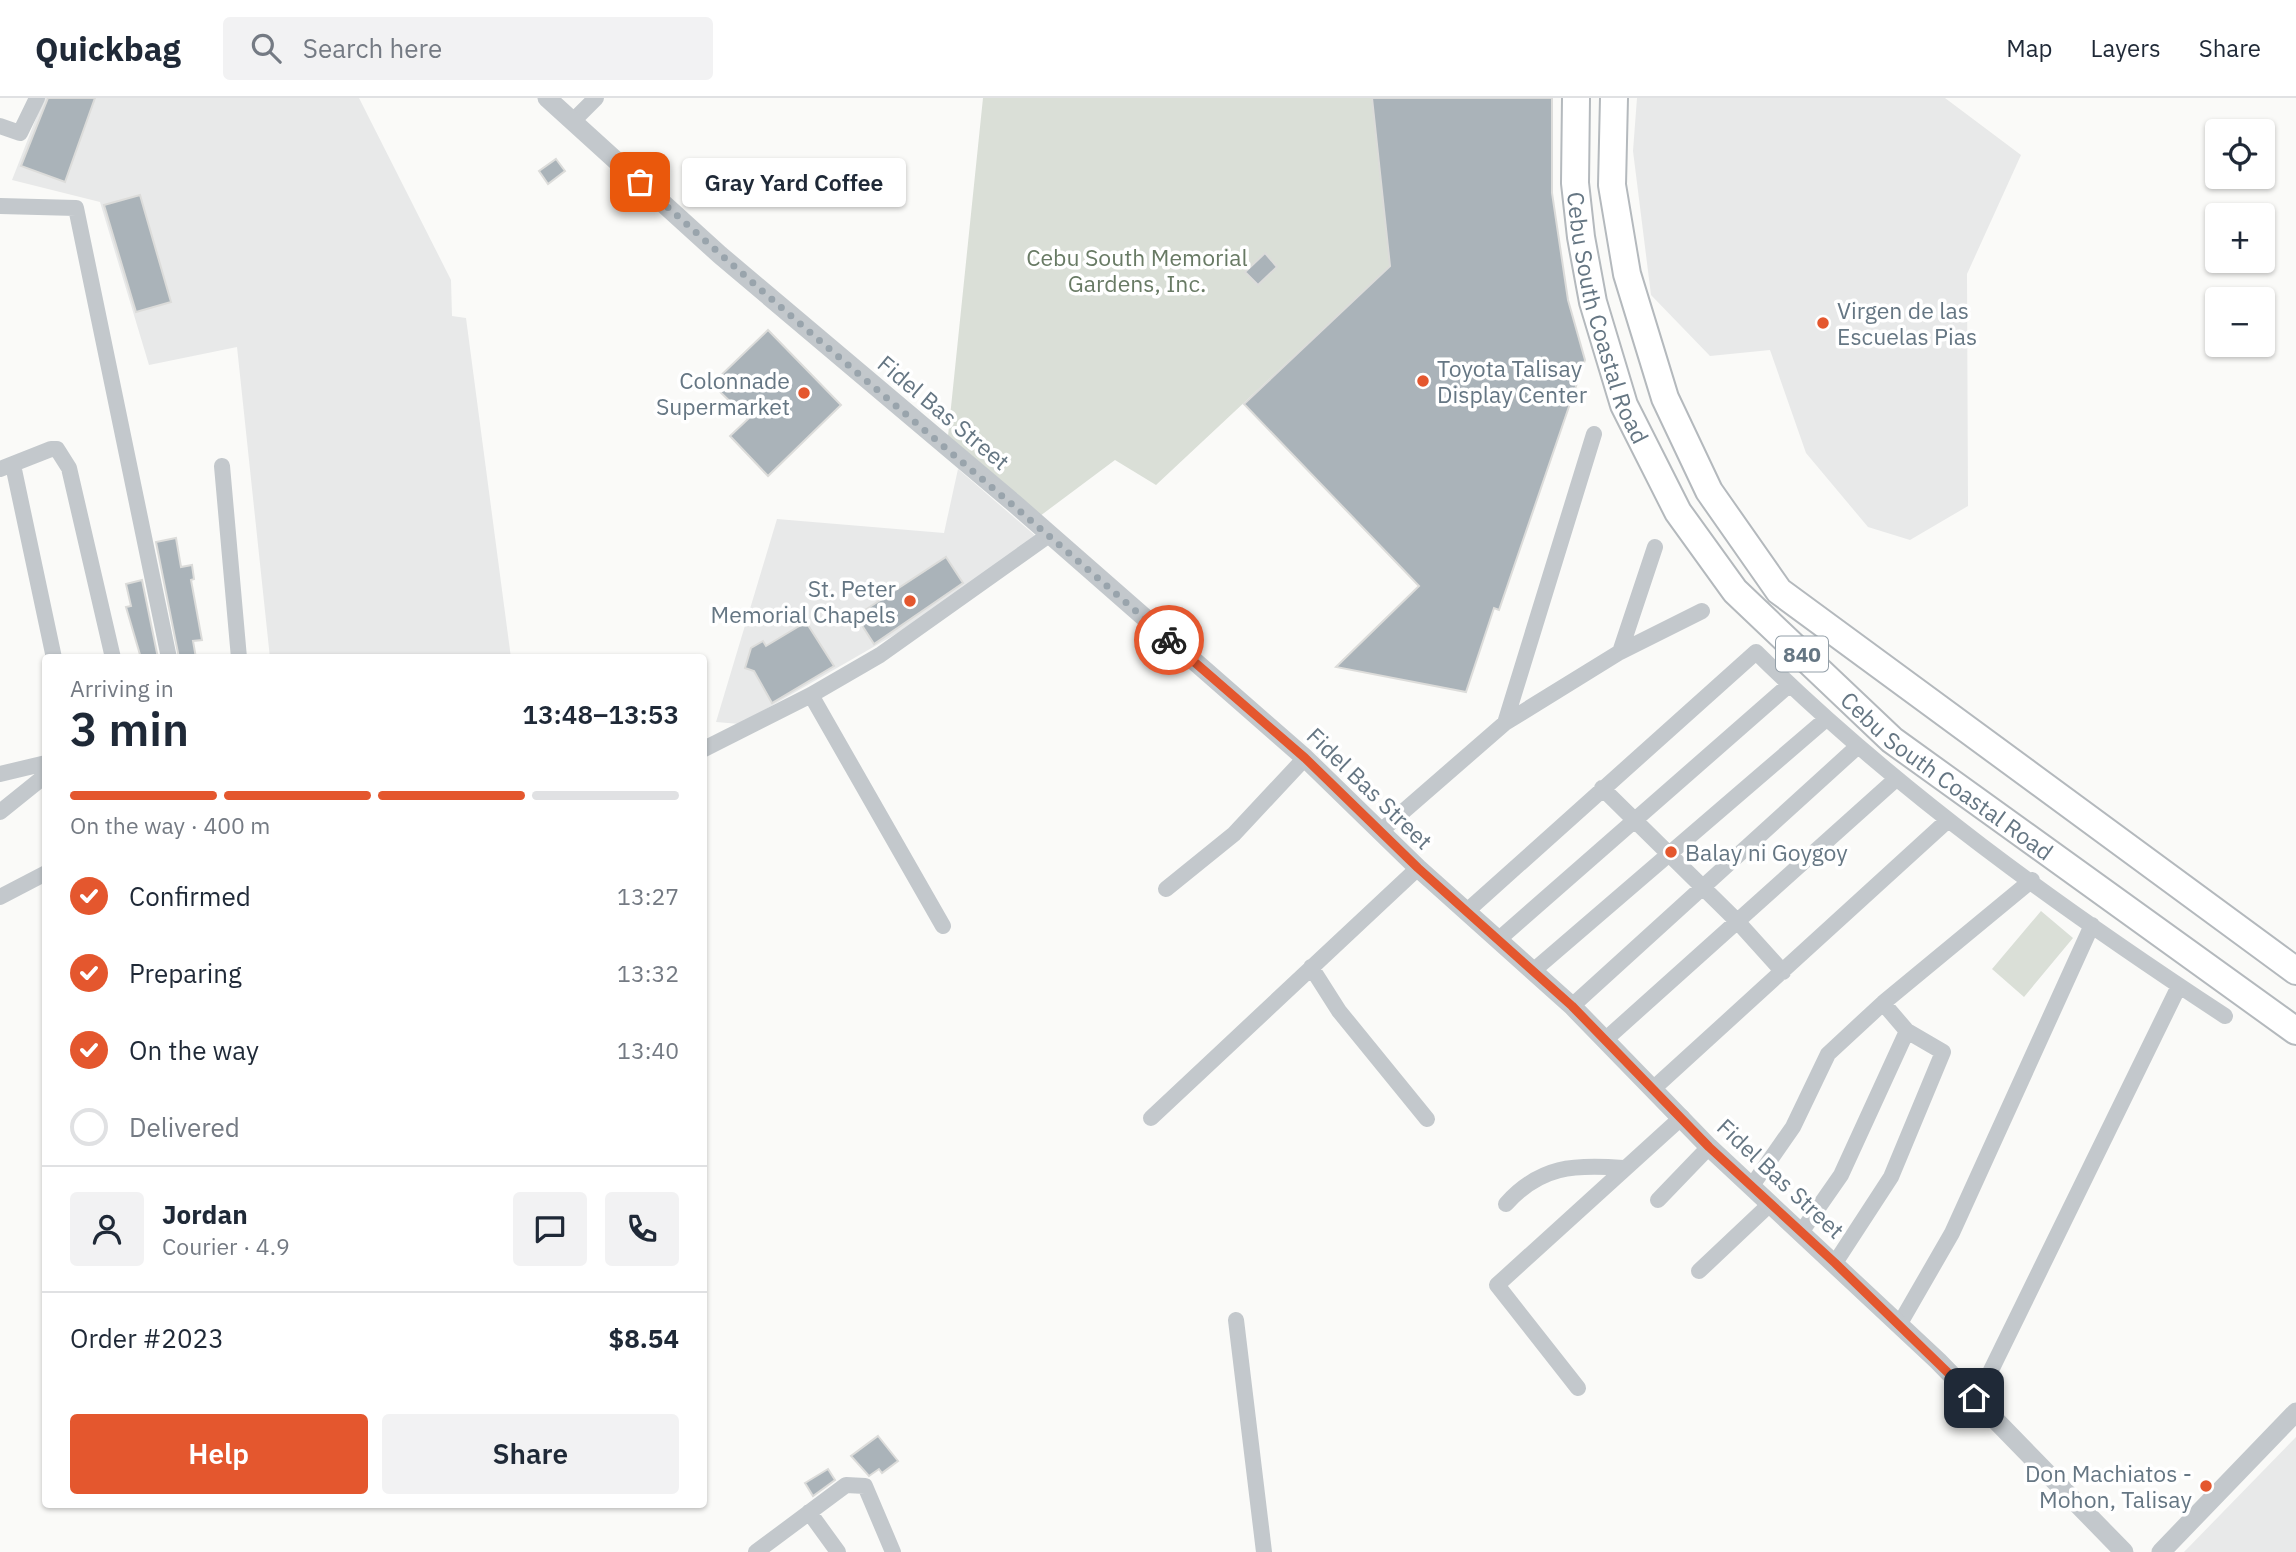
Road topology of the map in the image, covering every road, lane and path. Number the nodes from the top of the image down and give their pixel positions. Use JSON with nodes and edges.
{"nodes":[{"id":1,"x":37,"y":98,"type":"edge"},
{"id":2,"x":547,"y":98,"type":"edge"},
{"id":3,"x":596,"y":98,"type":"edge"},
{"id":4,"x":1576,"y":98,"type":"edge"},
{"id":5,"x":1614,"y":98,"type":"edge"},
{"id":6,"x":573,"y":121,"type":"junction"},
{"id":7,"x":0,"y":126,"type":"edge"},
{"id":8,"x":0,"y":206,"type":"edge"},
{"id":9,"x":1594,"y":434,"type":"dead end"},
{"id":10,"x":222,"y":466,"type":"dead end"},
{"id":11,"x":6,"y":467,"type":"edge"},
{"id":12,"x":1049,"y":535,"type":"junction"},
{"id":13,"x":1655,"y":547,"type":"dead end"},
{"id":14,"x":1702,"y":611,"type":"dead end"},
{"id":15,"x":1620,"y":652,"type":"junction"},
{"id":16,"x":53,"y":654,"type":"edge"},
{"id":17,"x":112,"y":654,"type":"edge"},
{"id":18,"x":168,"y":654,"type":"edge"},
{"id":19,"x":239,"y":654,"type":"edge"},
{"id":20,"x":1789,"y":685,"type":"junction"},
{"id":21,"x":811,"y":695,"type":"junction"},
{"id":22,"x":1825,"y":720,"type":"junction"},
{"id":23,"x":1505,"y":723,"type":"junction"},
{"id":24,"x":707,"y":747,"type":"edge"},
{"id":25,"x":1857,"y":747,"type":"junction"},
{"id":26,"x":1305,"y":758,"type":"junction"},
{"id":27,"x":42,"y":765,"type":"edge"},
{"id":28,"x":1933,"y":770,"type":"junction"},
{"id":29,"x":0,"y":774,"type":"edge"},
{"id":30,"x":42,"y":778,"type":"edge"},
{"id":31,"x":1896,"y":779,"type":"junction"},
{"id":32,"x":1602,"y":788,"type":"junction"},
{"id":33,"x":1915,"y":794,"type":"junction"},
{"id":34,"x":0,"y":812,"type":"edge"},
{"id":35,"x":1947,"y":821,"type":"junction"},
{"id":36,"x":1635,"y":822,"type":"junction"},
{"id":37,"x":1382,"y":830,"type":"junction"},
{"id":38,"x":1669,"y":856,"type":"junction"},
{"id":39,"x":1418,"y":868,"type":"junction"},
{"id":40,"x":42,"y":875,"type":"edge"},
{"id":41,"x":2032,"y":880,"type":"junction"},
{"id":42,"x":1702,"y":887,"type":"junction"},
{"id":43,"x":1166,"y":889,"type":"dead end"},
{"id":44,"x":0,"y":897,"type":"edge"},
{"id":45,"x":1467,"y":911,"type":"junction"},
{"id":46,"x":1737,"y":921,"type":"junction"},
{"id":47,"x":2092,"y":925,"type":"junction"},
{"id":48,"x":943,"y":926,"type":"dead end"},
{"id":49,"x":1499,"y":940,"type":"junction"},
{"id":50,"x":1311,"y":967,"type":"junction"},
{"id":51,"x":1533,"y":971,"type":"junction"},
{"id":52,"x":2296,"y":971,"type":"edge"},
{"id":53,"x":1783,"y":972,"type":"junction"},
{"id":54,"x":2179,"y":986,"type":"junction"},
{"id":55,"x":1883,"y":1003,"type":"junction"},
{"id":56,"x":1572,"y":1006,"type":"junction"},
{"id":57,"x":2225,"y":1016,"type":"dead end"},
{"id":58,"x":1907,"y":1031,"type":"junction"},
{"id":59,"x":2296,"y":1031,"type":"edge"},
{"id":60,"x":1605,"y":1040,"type":"junction"},
{"id":61,"x":1654,"y":1088,"type":"junction"},
{"id":62,"x":1682,"y":1117,"type":"junction"},
{"id":63,"x":1150,"y":1118,"type":"dead end"},
{"id":64,"x":1427,"y":1119,"type":"dead end"},
{"id":65,"x":1709,"y":1147,"type":"junction"},
{"id":66,"x":1623,"y":1168,"type":"junction"},
{"id":67,"x":1751,"y":1187,"type":"junction"},
{"id":68,"x":1658,"y":1200,"type":"dead end"},
{"id":69,"x":1506,"y":1204,"type":"dead end"},
{"id":70,"x":1769,"y":1205,"type":"junction"},
{"id":71,"x":1802,"y":1231,"type":"junction"},
{"id":72,"x":1835,"y":1263,"type":"junction"},
{"id":73,"x":1699,"y":1271,"type":"dead end"},
{"id":74,"x":1236,"y":1320,"type":"dead end"},
{"id":75,"x":1899,"y":1325,"type":"junction"},
{"id":76,"x":1578,"y":1388,"type":"dead end"},
{"id":77,"x":1976,"y":1401,"type":"junction"},
{"id":78,"x":2296,"y":1412,"type":"edge"},
{"id":79,"x":809,"y":1511,"type":"junction"},
{"id":80,"x":756,"y":1552,"type":"edge"},
{"id":81,"x":838,"y":1552,"type":"edge"},
{"id":82,"x":893,"y":1552,"type":"edge"},
{"id":83,"x":1264,"y":1552,"type":"edge"},
{"id":84,"x":2124,"y":1552,"type":"edge"},
{"id":85,"x":2161,"y":1552,"type":"edge"}],
"edges":[{"from":1,"to":7,"type":"street"},
{"from":2,"to":6,"type":"street","name":"Fidel Bas Street"},
{"from":3,"to":6,"type":"street"},
{"from":4,"to":28,"type":"highway","name":"Cebu South Coastal Road","number":"840"},
{"from":5,"to":52,"type":"highway","name":"Cebu South Coastal Road","number":"840"},
{"from":6,"to":12,"type":"street","name":"Fidel Bas Street"},
{"from":8,"to":18,"type":"street"},
{"from":9,"to":23,"type":"street"},
{"from":10,"to":19,"type":"street"},
{"from":11,"to":16,"type":"street"},
{"from":11,"to":17,"type":"street"},
{"from":12,"to":21,"type":"street"},
{"from":12,"to":26,"type":"street","name":"Fidel Bas Street"},
{"from":13,"to":15,"type":"street"},
{"from":14,"to":15,"type":"street"},
{"from":15,"to":23,"type":"street"},
{"from":20,"to":22,"type":"street"},
{"from":20,"to":32,"type":"street"},
{"from":20,"to":36,"type":"street"},
{"from":21,"to":24,"type":"street"},
{"from":21,"to":48,"type":"street"},
{"from":22,"to":25,"type":"street"},
{"from":22,"to":38,"type":"street"},
{"from":23,"to":37,"type":"street"},
{"from":25,"to":31,"type":"street"},
{"from":25,"to":42,"type":"street"},
{"from":26,"to":37,"type":"street","name":"Fidel Bas Street"},
{"from":26,"to":43,"type":"street"},
{"from":27,"to":29,"type":"street"},
{"from":28,"to":33,"type":"street"},
{"from":28,"to":59,"type":"highway","name":"Cebu South Coastal Road","number":"840"},
{"from":30,"to":34,"type":"street"},
{"from":31,"to":33,"type":"street"},
{"from":31,"to":46,"type":"street"},
{"from":32,"to":36,"type":"street"},
{"from":32,"to":45,"type":"street"},
{"from":33,"to":35,"type":"street"},
{"from":35,"to":41,"type":"street"},
{"from":35,"to":53,"type":"street"},
{"from":36,"to":38,"type":"street"},
{"from":36,"to":49,"type":"street"},
{"from":37,"to":39,"type":"street","name":"Fidel Bas Street"},
{"from":38,"to":42,"type":"street"},
{"from":38,"to":51,"type":"street"},
{"from":39,"to":45,"type":"street","name":"Fidel Bas Street"},
{"from":39,"to":50,"type":"street"},
{"from":40,"to":44,"type":"street"},
{"from":41,"to":47,"type":"street"},
{"from":41,"to":55,"type":"street"},
{"from":42,"to":46,"type":"street"},
{"from":42,"to":56,"type":"street"},
{"from":45,"to":49,"type":"street","name":"Fidel Bas Street"},
{"from":46,"to":53,"type":"street"},
{"from":46,"to":60,"type":"street"},
{"from":47,"to":54,"type":"street"},
{"from":47,"to":75,"type":"street"},
{"from":49,"to":51,"type":"street","name":"Fidel Bas Street"},
{"from":50,"to":63,"type":"street"},
{"from":50,"to":64,"type":"street"},
{"from":51,"to":56,"type":"street","name":"Fidel Bas Street"},
{"from":53,"to":61,"type":"street"},
{"from":54,"to":57,"type":"street"},
{"from":54,"to":77,"type":"street"},
{"from":55,"to":58,"type":"street"},
{"from":55,"to":67,"type":"street"},
{"from":56,"to":60,"type":"street","name":"Fidel Bas Street"},
{"from":58,"to":71,"type":"street"},
{"from":58,"to":72,"type":"street"},
{"from":60,"to":61,"type":"street","name":"Fidel Bas Street"},
{"from":61,"to":62,"type":"street","name":"Fidel Bas Street"},
{"from":62,"to":65,"type":"street","name":"Fidel Bas Street"},
{"from":62,"to":66,"type":"street"},
{"from":65,"to":67,"type":"street","name":"Fidel Bas Street"},
{"from":65,"to":68,"type":"street"},
{"from":66,"to":69,"type":"street"},
{"from":66,"to":76,"type":"street"},
{"from":67,"to":70,"type":"street","name":"Fidel Bas Street"},
{"from":70,"to":71,"type":"street","name":"Fidel Bas Street"},
{"from":70,"to":73,"type":"street"},
{"from":71,"to":72,"type":"street","name":"Fidel Bas Street"},
{"from":72,"to":75,"type":"street","name":"Fidel Bas Street"},
{"from":74,"to":83,"type":"street"},
{"from":75,"to":77,"type":"street","name":"Fidel Bas Street"},
{"from":77,"to":84,"type":"street","name":"Fidel Bas Street"},
{"from":78,"to":85,"type":"street"},
{"from":79,"to":80,"type":"street"},
{"from":79,"to":81,"type":"street"},
{"from":79,"to":82,"type":"street"}]}
